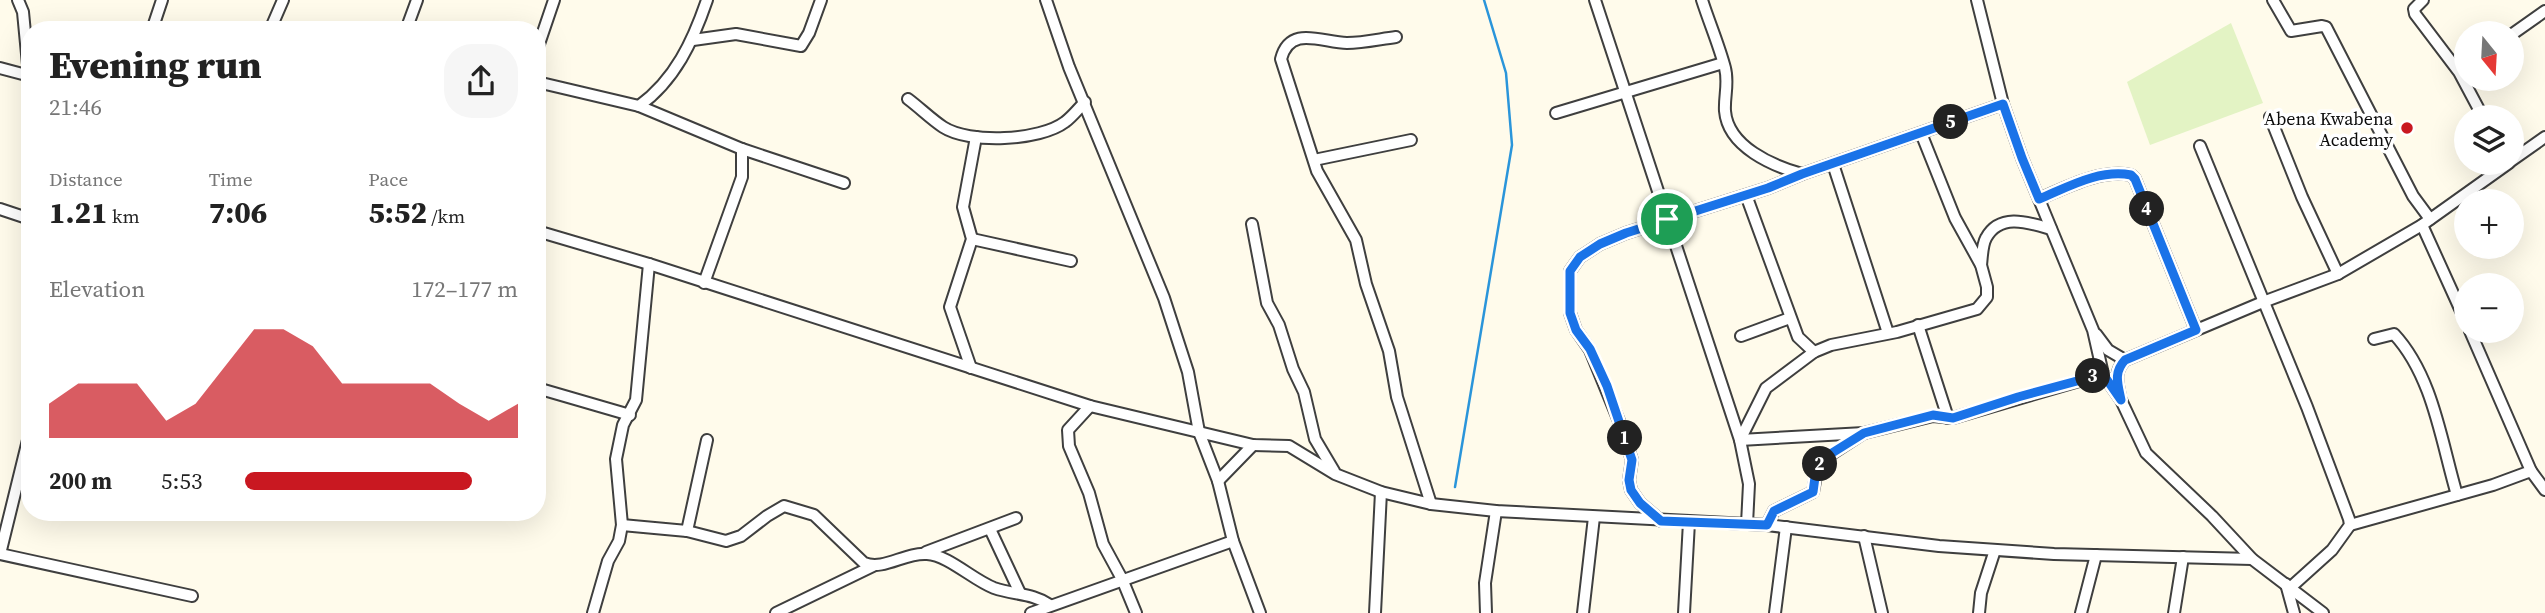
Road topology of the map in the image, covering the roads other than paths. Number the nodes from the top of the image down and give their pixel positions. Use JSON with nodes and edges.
{"nodes":[{"id":1,"x":18,"y":0,"type":"edge"},
{"id":2,"x":162,"y":0,"type":"edge"},
{"id":3,"x":283,"y":0,"type":"edge"},
{"id":4,"x":417,"y":0,"type":"edge"},
{"id":5,"x":554,"y":0,"type":"edge"},
{"id":6,"x":707,"y":0,"type":"edge"},
{"id":7,"x":821,"y":0,"type":"edge"},
{"id":8,"x":1046,"y":0,"type":"edge"},
{"id":9,"x":1595,"y":0,"type":"edge"},
{"id":10,"x":1702,"y":0,"type":"edge"},
{"id":11,"x":1977,"y":0,"type":"edge"},
{"id":12,"x":2273,"y":0,"type":"edge"},
{"id":13,"x":2423,"y":0,"type":"edge"},
{"id":14,"x":2535,"y":0,"type":"edge"},
{"id":15,"x":2545,"y":12,"type":"edge"},
{"id":16,"x":24,"y":21,"type":"edge"},
{"id":17,"x":155,"y":21,"type":"edge"},
{"id":18,"x":274,"y":21,"type":"edge"},
{"id":19,"x":410,"y":21,"type":"edge"},
{"id":20,"x":546,"y":24,"type":"edge"},
{"id":21,"x":2524,"y":26,"type":"edge"},
{"id":22,"x":1396,"y":37,"type":"dead end"},
{"id":23,"x":693,"y":40,"type":"junction"},
{"id":24,"x":2454,"y":60,"type":"edge"},
{"id":25,"x":1723,"y":63,"type":"junction"},
{"id":26,"x":0,"y":68,"type":"edge"},
{"id":27,"x":21,"y":73,"type":"edge"},
{"id":28,"x":546,"y":84,"type":"edge"},
{"id":29,"x":1625,"y":93,"type":"junction"},
{"id":30,"x":908,"y":99,"type":"dead end"},
{"id":31,"x":1084,"y":102,"type":"junction"},
{"id":32,"x":2003,"y":104,"type":"junction"},
{"id":33,"x":639,"y":106,"type":"junction"},
{"id":34,"x":1556,"y":113,"type":"dead end"},
{"id":35,"x":2270,"y":117,"type":"dead end"},
{"id":36,"x":1921,"y":133,"type":"junction"},
{"id":37,"x":976,"y":137,"type":"junction"},
{"id":38,"x":2545,"y":137,"type":"edge"},
{"id":39,"x":1411,"y":140,"type":"dead end"},
{"id":40,"x":2200,"y":146,"type":"dead end"},
{"id":41,"x":743,"y":149,"type":"junction"},
{"id":42,"x":2524,"y":152,"type":"edge"},
{"id":43,"x":1314,"y":160,"type":"junction"},
{"id":44,"x":1833,"y":164,"type":"junction"},
{"id":45,"x":1802,"y":174,"type":"junction"},
{"id":46,"x":2491,"y":175,"type":"edge"},
{"id":47,"x":845,"y":183,"type":"dead end"},
{"id":48,"x":1746,"y":195,"type":"junction"},
{"id":49,"x":2039,"y":199,"type":"junction"},
{"id":50,"x":0,"y":209,"type":"edge"},
{"id":51,"x":21,"y":216,"type":"edge"},
{"id":52,"x":1667,"y":219,"type":"junction"},
{"id":53,"x":2426,"y":222,"type":"junction"},
{"id":54,"x":1252,"y":223,"type":"dead end"},
{"id":55,"x":2052,"y":229,"type":"junction"},
{"id":56,"x":546,"y":234,"type":"edge"},
{"id":57,"x":972,"y":239,"type":"junction"},
{"id":58,"x":1072,"y":261,"type":"dead end"},
{"id":59,"x":649,"y":264,"type":"junction"},
{"id":60,"x":1981,"y":265,"type":"junction"},
{"id":61,"x":2338,"y":274,"type":"junction"},
{"id":62,"x":704,"y":283,"type":"junction"},
{"id":63,"x":2454,"y":292,"type":"edge"},
{"id":64,"x":2263,"y":302,"type":"junction"},
{"id":65,"x":1790,"y":318,"type":"junction"},
{"id":66,"x":1918,"y":325,"type":"junction"},
{"id":67,"x":2093,"y":330,"type":"junction"},
{"id":68,"x":2196,"y":330,"type":"junction"},
{"id":69,"x":1888,"y":334,"type":"junction"},
{"id":70,"x":1741,"y":336,"type":"dead end"},
{"id":71,"x":2374,"y":339,"type":"dead end"},
{"id":72,"x":2475,"y":343,"type":"edge"},
{"id":73,"x":1814,"y":352,"type":"junction"},
{"id":74,"x":2125,"y":360,"type":"junction"},
{"id":75,"x":971,"y":368,"type":"junction"},
{"id":76,"x":2103,"y":374,"type":"junction"},
{"id":77,"x":546,"y":391,"type":"edge"},
{"id":78,"x":2121,"y":400,"type":"junction"},
{"id":79,"x":1090,"y":406,"type":"junction"},
{"id":80,"x":630,"y":415,"type":"junction"},
{"id":81,"x":1948,"y":418,"type":"junction"},
{"id":82,"x":1199,"y":432,"type":"junction"},
{"id":83,"x":1864,"y":433,"type":"junction"},
{"id":84,"x":707,"y":440,"type":"dead end"},
{"id":85,"x":1740,"y":440,"type":"junction"},
{"id":86,"x":1252,"y":445,"type":"junction"},
{"id":87,"x":21,"y":469,"type":"edge"},
{"id":88,"x":2531,"y":471,"type":"junction"},
{"id":89,"x":1335,"y":474,"type":"junction"},
{"id":90,"x":1218,"y":481,"type":"junction"},
{"id":91,"x":2545,"y":490,"type":"edge"},
{"id":92,"x":1381,"y":492,"type":"junction"},
{"id":93,"x":2457,"y":495,"type":"junction"},
{"id":94,"x":1430,"y":504,"type":"junction"},
{"id":95,"x":1496,"y":511,"type":"junction"},
{"id":96,"x":1594,"y":517,"type":"junction"},
{"id":97,"x":1016,"y":518,"type":"dead end"},
{"id":98,"x":1661,"y":521,"type":"junction"},
{"id":99,"x":1689,"y":522,"type":"junction"},
{"id":100,"x":1747,"y":524,"type":"junction"},
{"id":101,"x":622,"y":525,"type":"junction"},
{"id":102,"x":1767,"y":525,"type":"junction"},
{"id":103,"x":2350,"y":525,"type":"junction"},
{"id":104,"x":1786,"y":527,"type":"junction"},
{"id":105,"x":990,"y":529,"type":"junction"},
{"id":106,"x":687,"y":531,"type":"junction"},
{"id":107,"x":1864,"y":536,"type":"junction"},
{"id":108,"x":1233,"y":541,"type":"junction"},
{"id":109,"x":1995,"y":550,"type":"junction"},
{"id":110,"x":922,"y":553,"type":"junction"},
{"id":111,"x":0,"y":554,"type":"edge"},
{"id":112,"x":2096,"y":555,"type":"junction"},
{"id":113,"x":2183,"y":557,"type":"junction"},
{"id":114,"x":2252,"y":559,"type":"junction"},
{"id":115,"x":873,"y":566,"type":"junction"},
{"id":116,"x":1122,"y":579,"type":"junction"},
{"id":117,"x":2289,"y":586,"type":"junction"},
{"id":118,"x":1020,"y":593,"type":"junction"},
{"id":119,"x":192,"y":596,"type":"dead end"},
{"id":120,"x":1051,"y":605,"type":"junction"},
{"id":121,"x":593,"y":613,"type":"edge"},
{"id":122,"x":776,"y":613,"type":"edge"},
{"id":123,"x":1031,"y":613,"type":"edge"},
{"id":124,"x":1136,"y":613,"type":"edge"},
{"id":125,"x":1259,"y":613,"type":"edge"},
{"id":126,"x":1375,"y":613,"type":"edge"},
{"id":127,"x":1486,"y":613,"type":"edge"},
{"id":128,"x":1583,"y":613,"type":"edge"},
{"id":129,"x":1684,"y":613,"type":"edge"},
{"id":130,"x":1775,"y":613,"type":"edge"},
{"id":131,"x":1882,"y":613,"type":"edge"},
{"id":132,"x":1979,"y":613,"type":"edge"},
{"id":133,"x":2081,"y":613,"type":"edge"},
{"id":134,"x":2174,"y":613,"type":"edge"},
{"id":135,"x":2294,"y":613,"type":"edge"},
{"id":136,"x":2323,"y":613,"type":"edge"}],
"edges":[{"from":1,"to":16,"type":"street"},
{"from":2,"to":17,"type":"street"},
{"from":3,"to":18,"type":"street"},
{"from":4,"to":19,"type":"street"},
{"from":5,"to":20,"type":"street"},
{"from":6,"to":23,"type":"street"},
{"from":7,"to":23,"type":"street"},
{"from":8,"to":31,"type":"street"},
{"from":9,"to":29,"type":"street"},
{"from":10,"to":25,"type":"street"},
{"from":11,"to":32,"type":"street"},
{"from":12,"to":53,"type":"street"},
{"from":13,"to":24,"type":"street"},
{"from":14,"to":15,"type":"street"},
{"from":15,"to":21,"type":"street"},
{"from":22,"to":43,"type":"street"},
{"from":23,"to":33,"type":"street"},
{"from":25,"to":29,"type":"street"},
{"from":25,"to":45,"type":"street"},
{"from":26,"to":27,"type":"street"},
{"from":28,"to":33,"type":"street"},
{"from":29,"to":34,"type":"street"},
{"from":29,"to":52,"type":"street"},
{"from":30,"to":37,"type":"street"},
{"from":31,"to":37,"type":"street"},
{"from":31,"to":82,"type":"street"},
{"from":32,"to":36,"type":"street"},
{"from":32,"to":49,"type":"street"},
{"from":33,"to":41,"type":"street"},
{"from":35,"to":61,"type":"street"},
{"from":36,"to":44,"type":"street"},
{"from":36,"to":60,"type":"street"},
{"from":37,"to":57,"type":"street"},
{"from":38,"to":42,"type":"street"},
{"from":39,"to":43,"type":"street"},
{"from":40,"to":64,"type":"street"},
{"from":41,"to":47,"type":"street"},
{"from":41,"to":62,"type":"street"},
{"from":43,"to":94,"type":"street"},
{"from":44,"to":45,"type":"street"},
{"from":44,"to":69,"type":"street"},
{"from":45,"to":48,"type":"street"},
{"from":46,"to":53,"type":"street"},
{"from":48,"to":52,"type":"street"},
{"from":48,"to":65,"type":"street"},
{"from":49,"to":55,"type":"street"},
{"from":49,"to":68,"type":"street"},
{"from":50,"to":51,"type":"street"},
{"from":52,"to":85,"type":"street"},
{"from":52,"to":98,"type":"street"},
{"from":53,"to":61,"type":"street"},
{"from":53,"to":63,"type":"street"},
{"from":54,"to":89,"type":"street"},
{"from":55,"to":60,"type":"street"},
{"from":55,"to":67,"type":"street"},
{"from":56,"to":59,"type":"street"},
{"from":57,"to":58,"type":"street"},
{"from":57,"to":75,"type":"street"},
{"from":59,"to":62,"type":"street"},
{"from":59,"to":80,"type":"street"},
{"from":60,"to":66,"type":"street"},
{"from":61,"to":64,"type":"street"},
{"from":62,"to":75,"type":"street"},
{"from":64,"to":68,"type":"street"},
{"from":64,"to":103,"type":"street"},
{"from":65,"to":70,"type":"street"},
{"from":65,"to":73,"type":"street"},
{"from":66,"to":69,"type":"street"},
{"from":66,"to":81,"type":"street"},
{"from":67,"to":74,"type":"street"},
{"from":67,"to":76,"type":"street"},
{"from":68,"to":74,"type":"street"},
{"from":69,"to":73,"type":"street"},
{"from":71,"to":93,"type":"street"},
{"from":72,"to":88,"type":"street"},
{"from":73,"to":85,"type":"street"},
{"from":74,"to":78,"type":"street"},
{"from":75,"to":79,"type":"street"},
{"from":76,"to":78,"type":"street"},
{"from":76,"to":81,"type":"street"},
{"from":77,"to":80,"type":"street"},
{"from":78,"to":114,"type":"street"},
{"from":79,"to":82,"type":"street"},
{"from":79,"to":116,"type":"street"},
{"from":80,"to":101,"type":"street"},
{"from":81,"to":83,"type":"street"},
{"from":82,"to":86,"type":"street"},
{"from":82,"to":90,"type":"street"},
{"from":83,"to":85,"type":"street"},
{"from":83,"to":102,"type":"street"},
{"from":84,"to":106,"type":"street"},
{"from":85,"to":100,"type":"street"},
{"from":86,"to":89,"type":"street"},
{"from":86,"to":90,"type":"street"},
{"from":87,"to":111,"type":"street"},
{"from":88,"to":91,"type":"street"},
{"from":88,"to":93,"type":"street"},
{"from":89,"to":92,"type":"street"},
{"from":90,"to":108,"type":"street"},
{"from":92,"to":94,"type":"street"},
{"from":92,"to":126,"type":"street"},
{"from":93,"to":103,"type":"street"},
{"from":94,"to":95,"type":"street"},
{"from":95,"to":96,"type":"street"},
{"from":95,"to":127,"type":"street"},
{"from":96,"to":98,"type":"street"},
{"from":96,"to":128,"type":"street"},
{"from":97,"to":105,"type":"street"},
{"from":98,"to":99,"type":"street"},
{"from":99,"to":100,"type":"street"},
{"from":99,"to":129,"type":"street"},
{"from":100,"to":102,"type":"street"},
{"from":101,"to":106,"type":"street"},
{"from":101,"to":121,"type":"street"},
{"from":102,"to":104,"type":"street"},
{"from":103,"to":117,"type":"street"},
{"from":104,"to":107,"type":"street"},
{"from":104,"to":130,"type":"street"},
{"from":105,"to":110,"type":"street"},
{"from":105,"to":118,"type":"street"},
{"from":106,"to":115,"type":"street"},
{"from":107,"to":109,"type":"street"},
{"from":107,"to":131,"type":"street"},
{"from":108,"to":116,"type":"street"},
{"from":108,"to":125,"type":"street"},
{"from":109,"to":112,"type":"street"},
{"from":109,"to":132,"type":"street"},
{"from":110,"to":115,"type":"street"},
{"from":110,"to":118,"type":"street"},
{"from":111,"to":119,"type":"street"},
{"from":112,"to":113,"type":"street"},
{"from":112,"to":133,"type":"street"},
{"from":113,"to":114,"type":"street"},
{"from":113,"to":134,"type":"street"},
{"from":114,"to":117,"type":"street"},
{"from":115,"to":122,"type":"street"},
{"from":116,"to":120,"type":"street"},
{"from":116,"to":124,"type":"street"},
{"from":117,"to":135,"type":"street"},
{"from":117,"to":136,"type":"street"},
{"from":118,"to":120,"type":"street"},
{"from":120,"to":123,"type":"street"}]}
